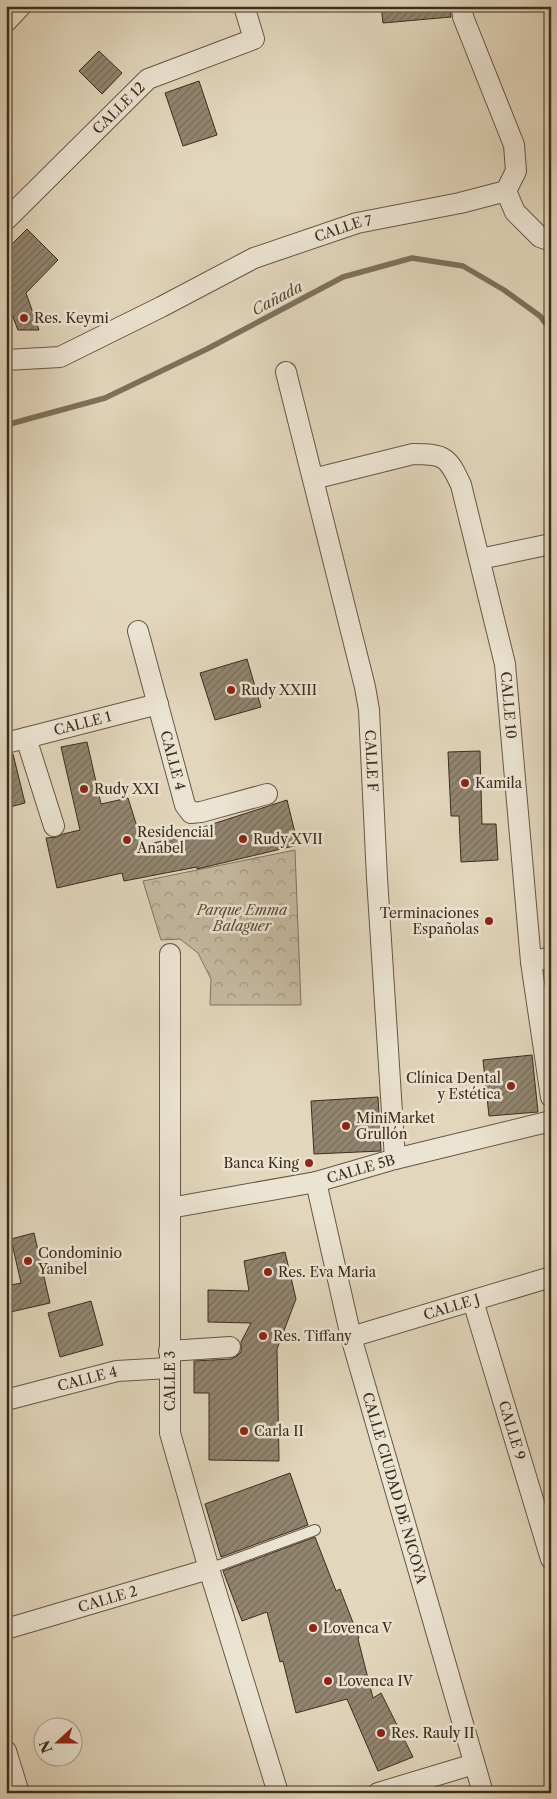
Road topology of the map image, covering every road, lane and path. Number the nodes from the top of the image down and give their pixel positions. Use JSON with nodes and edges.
{"nodes":[{"id":1,"x":21,"y":6,"type":"edge"},
{"id":2,"x":244,"y":6,"type":"edge"},
{"id":3,"x":462,"y":6,"type":"edge"},
{"id":4,"x":6,"y":22,"type":"edge"},
{"id":5,"x":506,"y":192,"type":"junction"},
{"id":6,"x":6,"y":220,"type":"edge"},
{"id":7,"x":551,"y":241,"type":"edge"},
{"id":8,"x":6,"y":360,"type":"edge"},
{"id":9,"x":286,"y":372,"type":"dead end"},
{"id":10,"x":313,"y":479,"type":"junction"},
{"id":11,"x":551,"y":544,"type":"edge"},
{"id":12,"x":480,"y":559,"type":"junction"},
{"id":13,"x":138,"y":631,"type":"dead end"},
{"id":14,"x":158,"y":704,"type":"junction"},
{"id":15,"x":26,"y":738,"type":"junction"},
{"id":16,"x":6,"y":743,"type":"edge"},
{"id":17,"x":267,"y":794,"type":"dead end"},
{"id":18,"x":54,"y":826,"type":"dead end"},
{"id":19,"x":170,"y":954,"type":"dead end"},
{"id":20,"x":551,"y":958,"type":"edge"},
{"id":21,"x":531,"y":962,"type":"junction"},
{"id":22,"x":551,"y":1097,"type":"edge"},
{"id":23,"x":551,"y":1121,"type":"edge"},
{"id":24,"x":395,"y":1159,"type":"junction"},
{"id":25,"x":316,"y":1182,"type":"junction"},
{"id":26,"x":170,"y":1208,"type":"junction"},
{"id":27,"x":551,"y":1277,"type":"edge"},
{"id":28,"x":472,"y":1301,"type":"junction"},
{"id":29,"x":351,"y":1337,"type":"junction"},
{"id":30,"x":230,"y":1347,"type":"dead end"},
{"id":31,"x":169,"y":1360,"type":"junction"},
{"id":32,"x":6,"y":1400,"type":"edge"},
{"id":33,"x":315,"y":1530,"type":"dead end"},
{"id":34,"x":551,"y":1559,"type":"edge"},
{"id":35,"x":209,"y":1569,"type":"junction"},
{"id":36,"x":6,"y":1628,"type":"edge"},
{"id":37,"x":6,"y":1751,"type":"edge"},
{"id":38,"x":474,"y":1764,"type":"junction"},
{"id":39,"x":19,"y":1793,"type":"edge"},
{"id":40,"x":278,"y":1793,"type":"edge"},
{"id":41,"x":378,"y":1793,"type":"edge"},
{"id":42,"x":483,"y":1793,"type":"edge"}],
"edges":[{"from":1,"to":4,"type":"street"},
{"from":2,"to":6,"type":"street","name":"CALLE 12"},
{"from":3,"to":5,"type":"street"},
{"from":5,"to":7,"type":"street"},
{"from":5,"to":8,"type":"street","name":"CALLE 7"},
{"from":9,"to":10,"type":"street","name":"CALLE F"},
{"from":10,"to":12,"type":"street","name":"CALLE 10"},
{"from":10,"to":24,"type":"street","name":"CALLE F"},
{"from":11,"to":12,"type":"street"},
{"from":12,"to":21,"type":"street","name":"CALLE 10"},
{"from":13,"to":14,"type":"street","name":"CALLE 4"},
{"from":14,"to":15,"type":"street","name":"CALLE 1"},
{"from":14,"to":17,"type":"street","name":"CALLE 4"},
{"from":15,"to":16,"type":"street","name":"CALLE 1"},
{"from":15,"to":18,"type":"street"},
{"from":19,"to":26,"type":"street","name":"CALLE 3"},
{"from":20,"to":21,"type":"street"},
{"from":21,"to":22,"type":"street","name":"CALLE 10"},
{"from":23,"to":24,"type":"street","name":"CALLE 5B"},
{"from":24,"to":25,"type":"street","name":"CALLE 5B"},
{"from":25,"to":26,"type":"street","name":"CALLE 5B"},
{"from":25,"to":29,"type":"street","name":"CALLE CIUDAD DE NICOYA"},
{"from":26,"to":31,"type":"street","name":"CALLE 3"},
{"from":27,"to":28,"type":"street","name":"CALLE J"},
{"from":28,"to":29,"type":"street","name":"CALLE J"},
{"from":28,"to":34,"type":"street","name":"CALLE 9"},
{"from":29,"to":38,"type":"street","name":"CALLE CIUDAD DE NICOYA"},
{"from":30,"to":31,"type":"street","name":"CALLE 4"},
{"from":31,"to":32,"type":"street","name":"CALLE 4"},
{"from":31,"to":35,"type":"street","name":"CALLE 3"},
{"from":33,"to":35,"type":"lane"},
{"from":35,"to":36,"type":"street","name":"CALLE 2"},
{"from":35,"to":40,"type":"street","name":"CALLE 3"},
{"from":37,"to":39,"type":"street"},
{"from":38,"to":41,"type":"street"},
{"from":38,"to":42,"type":"street","name":"CALLE CIUDAD DE NICOYA"}]}
